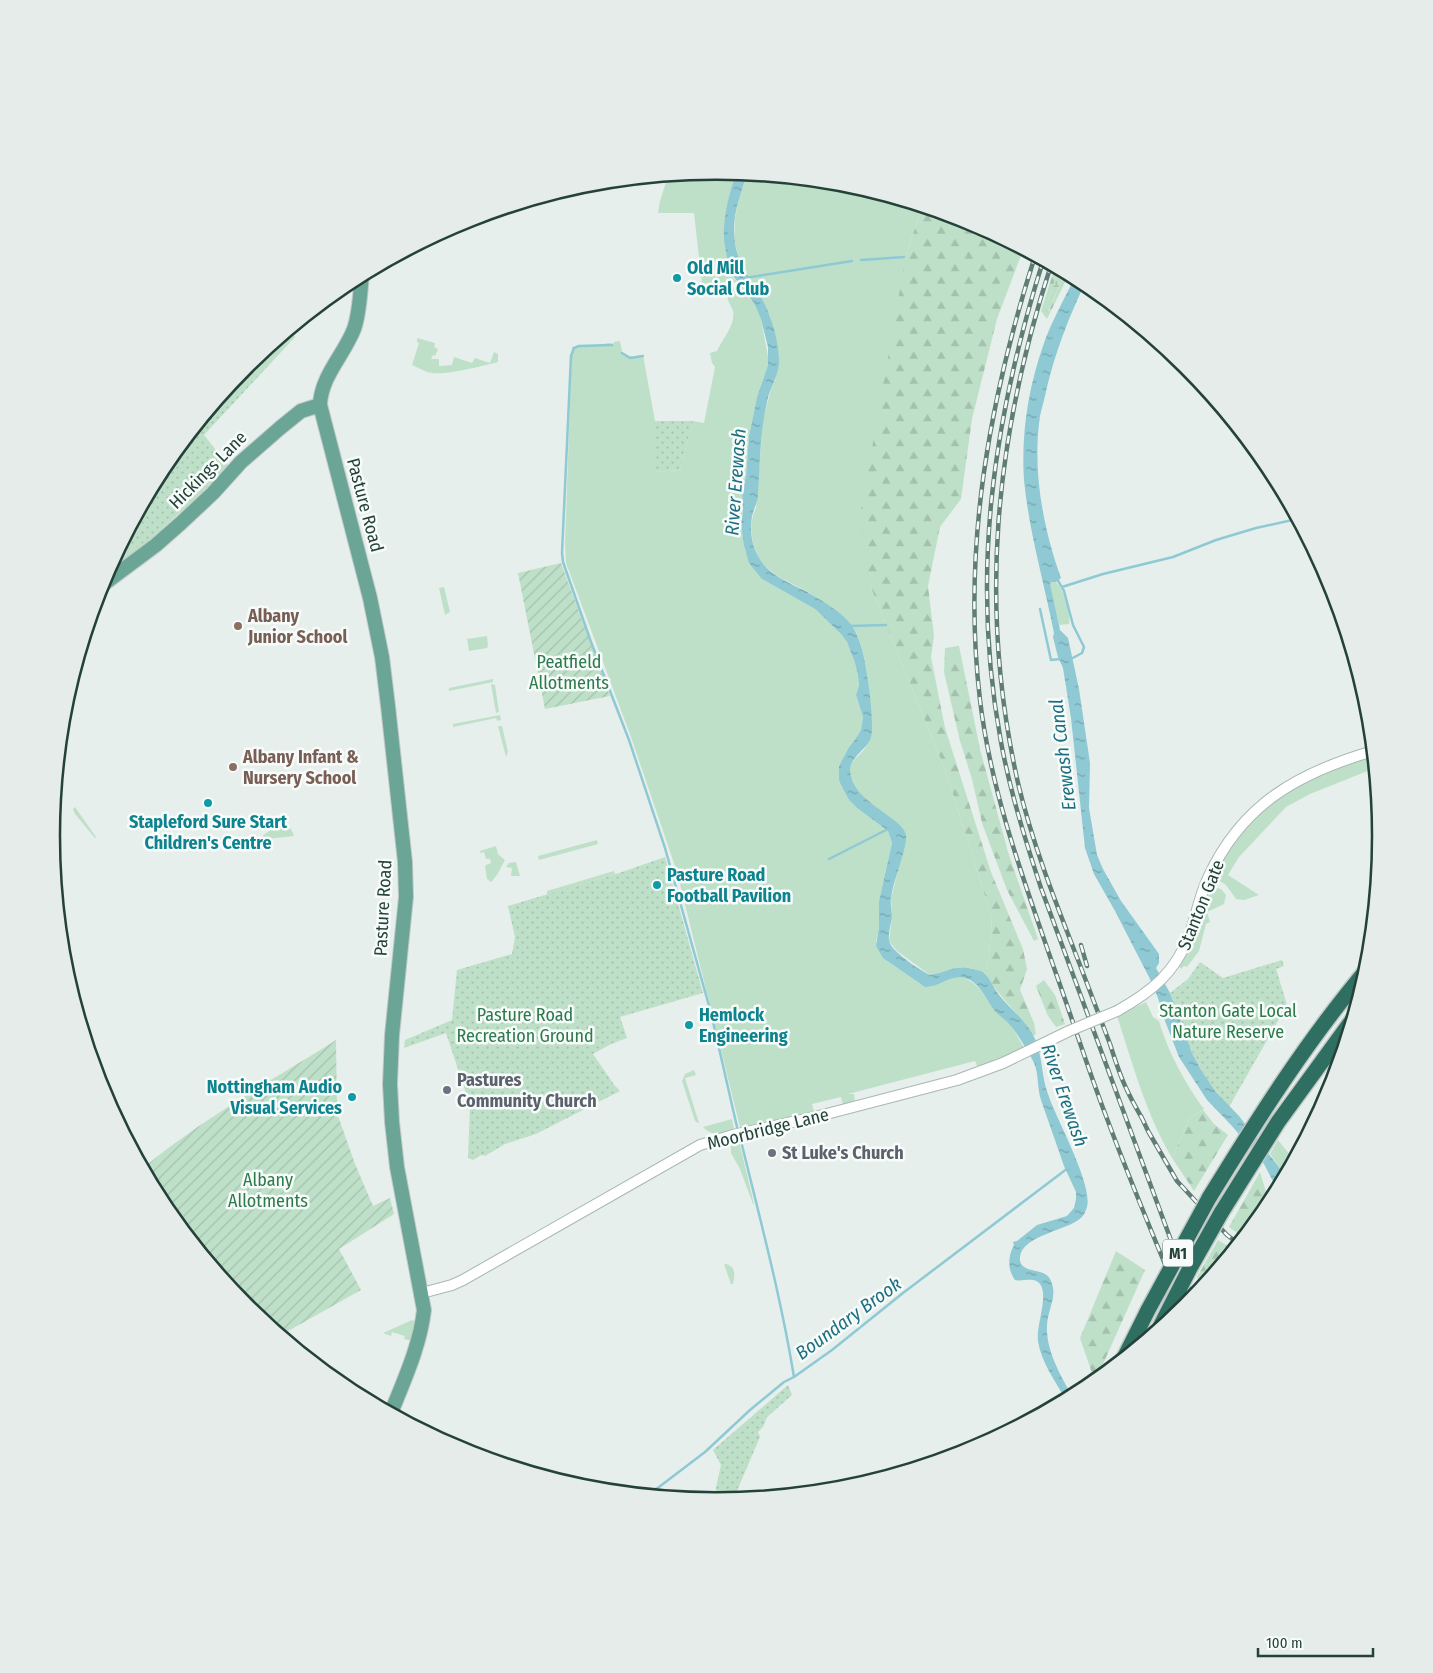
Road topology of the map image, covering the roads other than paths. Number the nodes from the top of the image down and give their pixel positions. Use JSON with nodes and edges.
{"nodes":[{"id":1,"x":361,"y":285,"type":"edge"},
{"id":2,"x":320,"y":406,"type":"junction"},
{"id":3,"x":114,"y":576,"type":"edge"},
{"id":4,"x":1367,"y":754,"type":"edge"},
{"id":5,"x":1356,"y":984,"type":"edge"},
{"id":6,"x":1343,"y":1033,"type":"edge"},
{"id":7,"x":1022,"y":1055,"type":"joint"},
{"id":8,"x":422,"y":1293,"type":"junction"},
{"id":9,"x":1165,"y":1315,"type":"edge"},
{"id":10,"x":1130,"y":1345,"type":"edge"},
{"id":11,"x":393,"y":1408,"type":"edge"}],
"edges":[{"from":1,"to":2,"type":"main road"},
{"from":2,"to":3,"type":"main road","name":"Hickings Lane"},
{"from":2,"to":8,"type":"main road","name":"Pasture Road"},
{"from":4,"to":7,"type":"street","name":"Stanton Gate","bridge":true},
{"from":5,"to":10,"type":"highway","number":"M1","bridge":true},
{"from":6,"to":9,"type":"highway","number":"M1","bridge":true},
{"from":7,"to":8,"type":"street","name":"Moorbridge Lane"},
{"from":8,"to":11,"type":"main road","name":"Pasture Road"}]}
